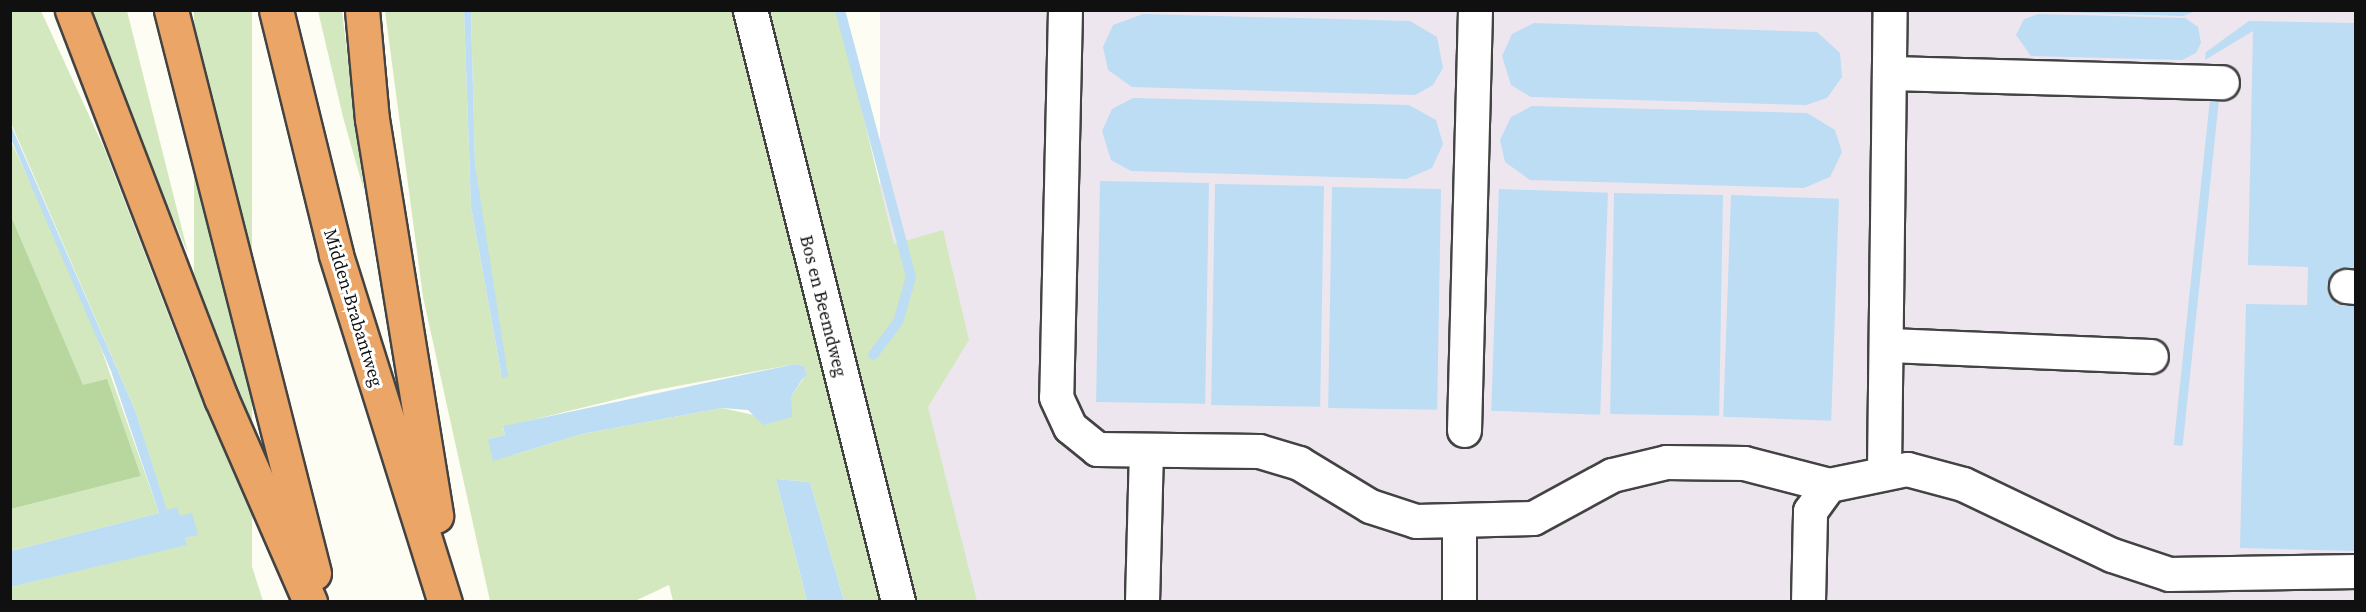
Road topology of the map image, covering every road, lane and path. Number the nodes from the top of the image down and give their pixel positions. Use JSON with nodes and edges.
{"nodes":[{"id":1,"x":72,"y":10,"type":"edge"},
{"id":2,"x":171,"y":10,"type":"edge"},
{"id":3,"x":276,"y":10,"type":"edge"},
{"id":4,"x":362,"y":10,"type":"edge"},
{"id":5,"x":750,"y":10,"type":"edge"},
{"id":6,"x":1065,"y":10,"type":"edge"},
{"id":7,"x":1475,"y":10,"type":"edge"},
{"id":8,"x":1890,"y":10,"type":"edge"},
{"id":9,"x":1890,"y":73,"type":"junction"},
{"id":10,"x":2222,"y":82,"type":"dead end"},
{"id":11,"x":1888,"y":345,"type":"junction"},
{"id":12,"x":2151,"y":356,"type":"dead end"},
{"id":13,"x":1464,"y":430,"type":"dead end"},
{"id":14,"x":1146,"y":451,"type":"junction"},
{"id":15,"x":1884,"y":470,"type":"junction"},
{"id":16,"x":1829,"y":485,"type":"junction"},
{"id":17,"x":1460,"y":521,"type":"junction"},
{"id":18,"x":2355,"y":571,"type":"edge"},
{"id":19,"x":310,"y":602,"type":"edge"},
{"id":20,"x":322,"y":602,"type":"edge"},
{"id":21,"x":445,"y":602,"type":"edge"},
{"id":22,"x":450,"y":602,"type":"edge"},
{"id":23,"x":898,"y":602,"type":"edge"},
{"id":24,"x":1142,"y":602,"type":"edge"},
{"id":25,"x":1459,"y":602,"type":"edge"},
{"id":26,"x":1808,"y":602,"type":"edge"}],
"edges":[{"from":1,"to":19,"type":"highway"},
{"from":2,"to":20,"type":"highway"},
{"from":3,"to":21,"type":"highway","name":"Midden-Brabantweg"},
{"from":4,"to":22,"type":"highway"},
{"from":5,"to":23,"type":"street","name":"Bos en Beemdweg"},
{"from":6,"to":14,"type":"street"},
{"from":7,"to":13,"type":"street"},
{"from":8,"to":9,"type":"street"},
{"from":9,"to":10,"type":"street"},
{"from":9,"to":11,"type":"street"},
{"from":11,"to":12,"type":"street"},
{"from":11,"to":15,"type":"street"},
{"from":14,"to":17,"type":"street"},
{"from":14,"to":24,"type":"street"},
{"from":15,"to":16,"type":"street"},
{"from":15,"to":18,"type":"street"},
{"from":16,"to":17,"type":"street"},
{"from":16,"to":26,"type":"street"},
{"from":17,"to":25,"type":"street"}]}
